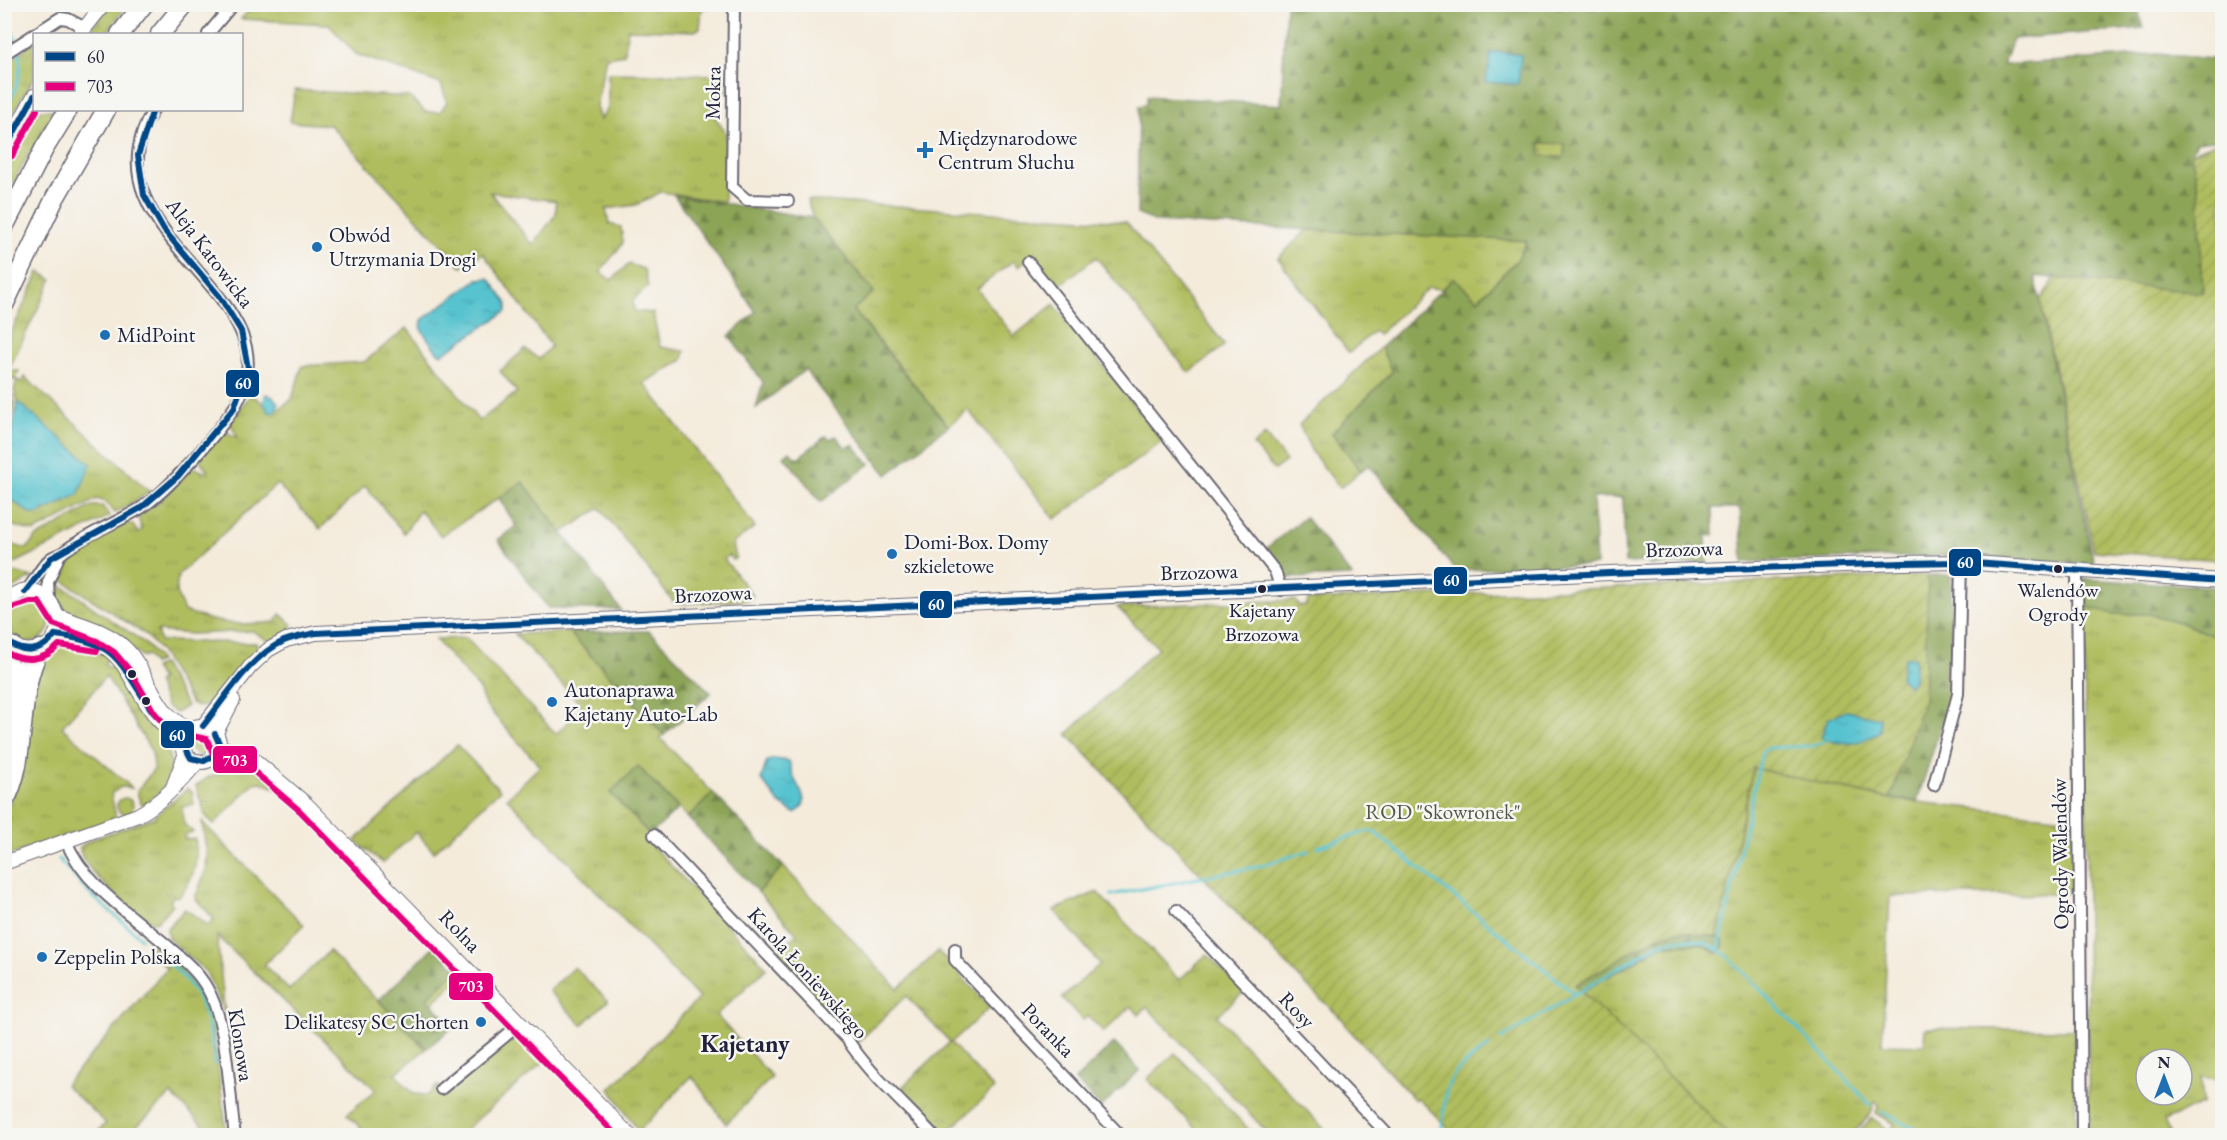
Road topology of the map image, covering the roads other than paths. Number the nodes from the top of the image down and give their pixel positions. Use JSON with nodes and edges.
{"nodes":[{"id":1,"x":104,"y":4,"type":"edge"},
{"id":2,"x":144,"y":4,"type":"edge"},
{"id":3,"x":185,"y":4,"type":"edge"},
{"id":4,"x":233,"y":4,"type":"edge"},
{"id":5,"x":734,"y":4,"type":"edge"},
{"id":6,"x":83,"y":31,"type":"edge"},
{"id":7,"x":37,"y":33,"type":"edge"},
{"id":8,"x":121,"y":33,"type":"edge"},
{"id":9,"x":161,"y":33,"type":"edge"},
{"id":10,"x":209,"y":33,"type":"edge"},
{"id":11,"x":33,"y":36,"type":"edge"},
{"id":12,"x":7,"y":52,"type":"edge"},
{"id":13,"x":33,"y":98,"type":"edge"},
{"id":14,"x":67,"y":111,"type":"edge"},
{"id":15,"x":105,"y":111,"type":"edge"},
{"id":16,"x":152,"y":111,"type":"edge"},
{"id":17,"x":4,"y":152,"type":"edge"},
{"id":18,"x":789,"y":201,"type":"dead end"},
{"id":19,"x":4,"y":227,"type":"edge"},
{"id":20,"x":1029,"y":262,"type":"dead end"},
{"id":21,"x":4,"y":305,"type":"edge"},
{"id":22,"x":60,"y":554,"type":"junction"},
{"id":23,"x":1961,"y":562,"type":"junction"},
{"id":24,"x":2078,"y":571,"type":"junction"},
{"id":25,"x":2223,"y":580,"type":"edge"},
{"id":26,"x":1281,"y":590,"type":"junction"},
{"id":27,"x":26,"y":592,"type":"junction"},
{"id":28,"x":49,"y":599,"type":"junction"},
{"id":29,"x":5,"y":602,"type":"edge"},
{"id":30,"x":58,"y":616,"type":"junction"},
{"id":31,"x":55,"y":635,"type":"junction"},
{"id":32,"x":9,"y":642,"type":"edge"},
{"id":33,"x":40,"y":649,"type":"junction"},
{"id":34,"x":4,"y":742,"type":"edge"},
{"id":35,"x":206,"y":743,"type":"junction"},
{"id":36,"x":185,"y":748,"type":"junction"},
{"id":37,"x":1934,"y":785,"type":"dead end"},
{"id":38,"x":173,"y":787,"type":"junction"},
{"id":39,"x":4,"y":802,"type":"edge"},
{"id":40,"x":654,"y":835,"type":"dead end"},
{"id":41,"x":66,"y":841,"type":"junction"},
{"id":42,"x":4,"y":863,"type":"edge"},
{"id":43,"x":1176,"y":911,"type":"dead end"},
{"id":44,"x":955,"y":950,"type":"dead end"},
{"id":45,"x":520,"y":1023,"type":"junction"},
{"id":46,"x":441,"y":1089,"type":"dead end"},
{"id":47,"x":235,"y":1136,"type":"edge"},
{"id":48,"x":630,"y":1136,"type":"edge"},
{"id":49,"x":934,"y":1136,"type":"edge"},
{"id":50,"x":1121,"y":1136,"type":"edge"},
{"id":51,"x":1389,"y":1136,"type":"edge"},
{"id":52,"x":2082,"y":1136,"type":"edge"}],
"edges":[{"from":1,"to":6,"type":"street"},
{"from":2,"to":8,"type":"highway"},
{"from":3,"to":9,"type":"highway"},
{"from":4,"to":10,"type":"street"},
{"from":5,"to":18,"type":"street","name":"Mokra"},
{"from":6,"to":7,"type":"street"},
{"from":11,"to":12,"type":"street"},
{"from":13,"to":17,"type":"street"},
{"from":14,"to":19,"type":"highway"},
{"from":15,"to":21,"type":"highway"},
{"from":16,"to":22,"type":"street","name":"Aleja Katowicka"},
{"from":20,"to":26,"type":"street"},
{"from":22,"to":27,"type":"street","name":"Aleja Katowicka"},
{"from":22,"to":28,"type":"street"},
{"from":23,"to":24,"type":"street","name":"Brzozowa"},
{"from":23,"to":26,"type":"street","name":"Brzozowa"},
{"from":23,"to":37,"type":"street"},
{"from":24,"to":25,"type":"street","name":"Brzozowa"},
{"from":24,"to":52,"type":"street","name":"Ogrody Walendów"},
{"from":26,"to":35,"type":"street","name":"Brzozowa"},
{"from":27,"to":28,"type":"street"},
{"from":27,"to":29,"type":"street"},
{"from":28,"to":30,"type":"street"},
{"from":30,"to":31,"type":"street"},
{"from":30,"to":35,"type":"street","name":"Rolna"},
{"from":31,"to":33,"type":"street"},
{"from":31,"to":36,"type":"street","name":"Rolna"},
{"from":32,"to":33,"type":"street"},
{"from":32,"to":34,"type":"highway"},
{"from":33,"to":39,"type":"highway"},
{"from":35,"to":36,"type":"street"},
{"from":35,"to":36,"type":"street","name":"Rolna"},
{"from":35,"to":38,"type":"street"},
{"from":35,"to":45,"type":"street","name":"Rolna"},
{"from":36,"to":38,"type":"street"},
{"from":38,"to":41,"type":"street"},
{"from":40,"to":49,"type":"street","name":"Karola Łoniewskiego"},
{"from":41,"to":42,"type":"street"},
{"from":41,"to":47,"type":"street","name":"Klonowa"},
{"from":43,"to":51,"type":"street","name":"Rosy"},
{"from":44,"to":50,"type":"street","name":"Poranka"},
{"from":45,"to":46,"type":"street"},
{"from":45,"to":48,"type":"street","name":"Rolna"}]}
